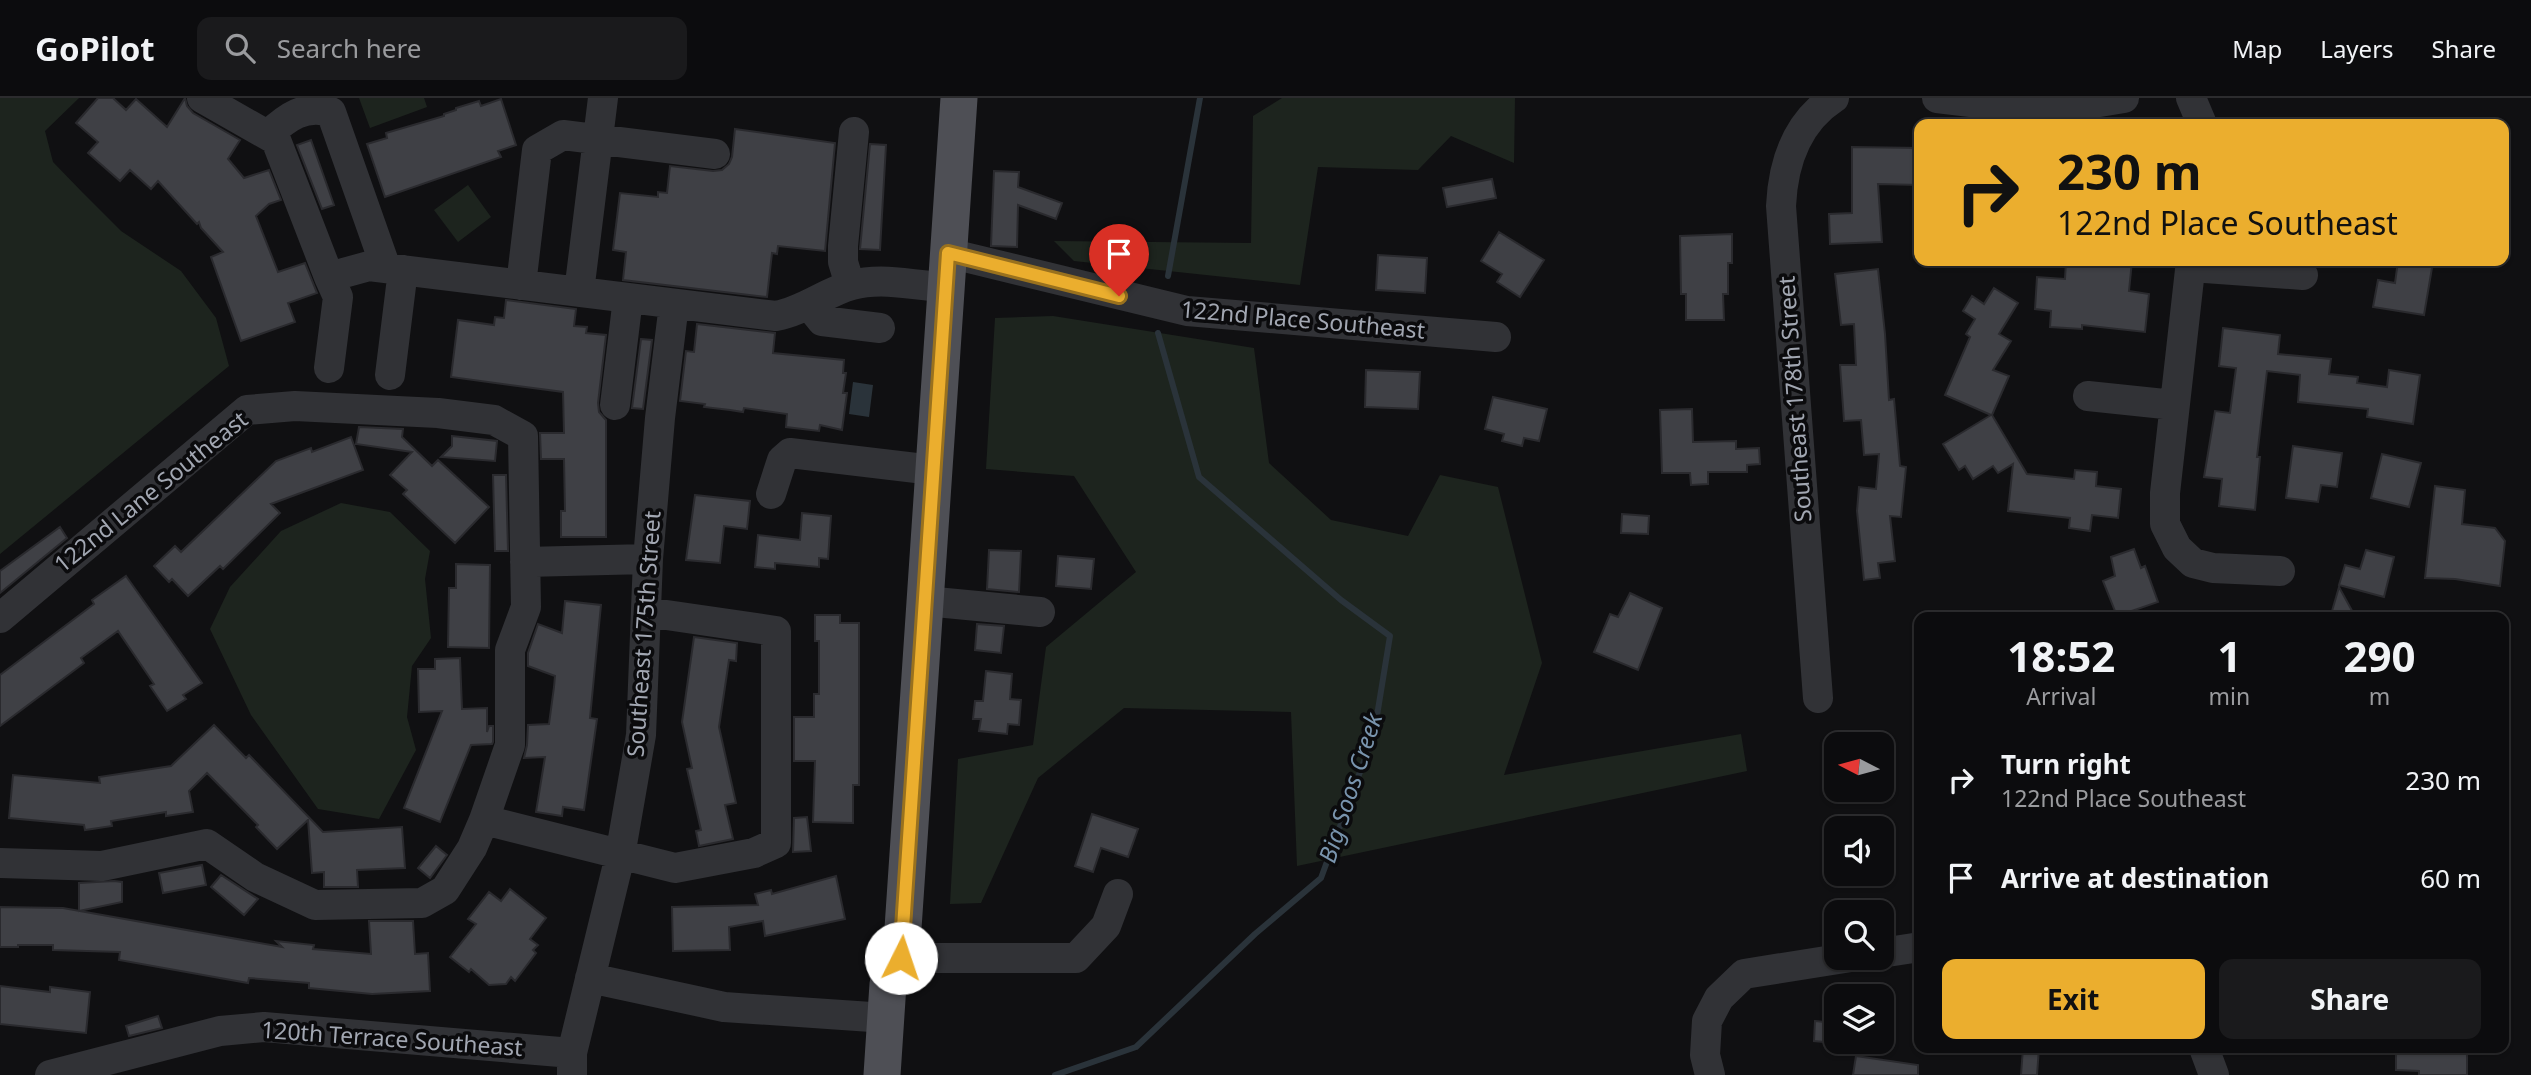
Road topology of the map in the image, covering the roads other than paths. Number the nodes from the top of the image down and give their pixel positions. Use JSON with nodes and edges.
{"nodes":[{"id":1,"x":202,"y":98,"type":"edge"},
{"id":2,"x":603,"y":98,"type":"edge"},
{"id":3,"x":959,"y":98,"type":"edge"},
{"id":4,"x":1937,"y":98,"type":"edge"},
{"id":5,"x":2124,"y":98,"type":"edge"},
{"id":6,"x":2191,"y":98,"type":"edge"},
{"id":7,"x":1827,"y":104,"type":"edge"},
{"id":8,"x":2200,"y":119,"type":"edge"},
{"id":9,"x":854,"y":132,"type":"dead end"},
{"id":10,"x":268,"y":135,"type":"junction"},
{"id":11,"x":598,"y":139,"type":"junction"},
{"id":12,"x":715,"y":153,"type":"dead end"},
{"id":13,"x":2191,"y":266,"type":"edge"},
{"id":14,"x":2211,"y":266,"type":"edge"},
{"id":15,"x":395,"y":269,"type":"junction"},
{"id":16,"x":947,"y":270,"type":"junction"},
{"id":17,"x":2303,"y":275,"type":"dead end"},
{"id":18,"x":329,"y":277,"type":"junction"},
{"id":19,"x":521,"y":285,"type":"junction"},
{"id":20,"x":850,"y":285,"type":"junction"},
{"id":21,"x":579,"y":292,"type":"junction"},
{"id":22,"x":628,"y":298,"type":"junction"},
{"id":23,"x":674,"y":304,"type":"junction"},
{"id":24,"x":809,"y":305,"type":"junction"},
{"id":25,"x":880,"y":328,"type":"dead end"},
{"id":26,"x":1496,"y":337,"type":"dead end"},
{"id":27,"x":329,"y":368,"type":"dead end"},
{"id":28,"x":390,"y":375,"type":"dead end"},
{"id":29,"x":2088,"y":396,"type":"dead end"},
{"id":30,"x":615,"y":405,"type":"dead end"},
{"id":31,"x":2174,"y":405,"type":"junction"},
{"id":32,"x":933,"y":470,"type":"junction"},
{"id":33,"x":771,"y":494,"type":"dead end"},
{"id":34,"x":648,"y":559,"type":"junction"},
{"id":35,"x":525,"y":562,"type":"junction"},
{"id":36,"x":2280,"y":571,"type":"dead end"},
{"id":37,"x":925,"y":601,"type":"junction"},
{"id":38,"x":646,"y":612,"type":"junction"},
{"id":39,"x":1040,"y":612,"type":"dead end"},
{"id":40,"x":0,"y":618,"type":"edge"},
{"id":41,"x":1818,"y":698,"type":"dead end"},
{"id":42,"x":484,"y":820,"type":"junction"},
{"id":43,"x":620,"y":856,"type":"junction"},
{"id":44,"x":0,"y":863,"type":"edge"},
{"id":45,"x":1118,"y":894,"type":"dead end"},
{"id":46,"x":1914,"y":948,"type":"edge"},
{"id":47,"x":1894,"y":951,"type":"edge"},
{"id":48,"x":901,"y":958,"type":"junction"},
{"id":49,"x":1824,"y":961,"type":"edge"},
{"id":50,"x":590,"y":978,"type":"junction"},
{"id":51,"x":886,"y":1018,"type":"junction"},
{"id":52,"x":2206,"y":1053,"type":"edge"},
{"id":53,"x":572,"y":1064,"type":"edge"},
{"id":54,"x":50,"y":1075,"type":"edge"},
{"id":55,"x":882,"y":1075,"type":"edge"},
{"id":56,"x":905,"y":1075,"type":"edge"},
{"id":57,"x":1710,"y":1075,"type":"edge"},
{"id":58,"x":2214,"y":1075,"type":"edge"}],
"edges":[{"from":1,"to":10,"type":"street"},
{"from":2,"to":11,"type":"street"},
{"from":3,"to":16,"type":"main road"},
{"from":4,"to":5,"type":"street"},
{"from":6,"to":8,"type":"street"},
{"from":7,"to":41,"type":"street","name":"Southeast 178th Street"},
{"from":9,"to":20,"type":"street"},
{"from":10,"to":15,"type":"street"},
{"from":10,"to":18,"type":"street"},
{"from":11,"to":12,"type":"street"},
{"from":11,"to":19,"type":"street"},
{"from":11,"to":21,"type":"street"},
{"from":13,"to":31,"type":"street"},
{"from":14,"to":17,"type":"street"},
{"from":15,"to":18,"type":"street"},
{"from":15,"to":19,"type":"street"},
{"from":15,"to":28,"type":"street"},
{"from":16,"to":20,"type":"street","name":"122nd Place Southeast"},
{"from":16,"to":26,"type":"street","name":"122nd Place Southeast"},
{"from":16,"to":32,"type":"main road"},
{"from":18,"to":27,"type":"street"},
{"from":19,"to":21,"type":"street"},
{"from":20,"to":24,"type":"street"},
{"from":21,"to":22,"type":"street"},
{"from":22,"to":23,"type":"street"},
{"from":22,"to":30,"type":"street"},
{"from":23,"to":24,"type":"street"},
{"from":23,"to":34,"type":"street","name":"Southeast 175th Street"},
{"from":24,"to":25,"type":"street"},
{"from":29,"to":31,"type":"street"},
{"from":31,"to":36,"type":"street"},
{"from":32,"to":33,"type":"street"},
{"from":32,"to":37,"type":"main road"},
{"from":34,"to":35,"type":"street"},
{"from":34,"to":38,"type":"street","name":"Southeast 175th Street"},
{"from":35,"to":40,"type":"street","name":"122nd Lane Southeast"},
{"from":35,"to":42,"type":"street"},
{"from":37,"to":39,"type":"street"},
{"from":37,"to":48,"type":"main road"},
{"from":38,"to":43,"type":"street","name":"Southeast 175th Street"},
{"from":38,"to":43,"type":"street"},
{"from":42,"to":43,"type":"street"},
{"from":42,"to":44,"type":"street"},
{"from":43,"to":50,"type":"street","name":"Southeast 175th Street"},
{"from":45,"to":48,"type":"street"},
{"from":46,"to":47,"type":"street"},
{"from":48,"to":51,"type":"main road"},
{"from":48,"to":56,"type":"main road"},
{"from":49,"to":57,"type":"street"},
{"from":50,"to":51,"type":"street"},
{"from":50,"to":53,"type":"street","name":"Southeast 175th Street"},
{"from":51,"to":55,"type":"main road"},
{"from":52,"to":58,"type":"street"},
{"from":53,"to":54,"type":"street","name":"120th Terrace Southeast"}]}
